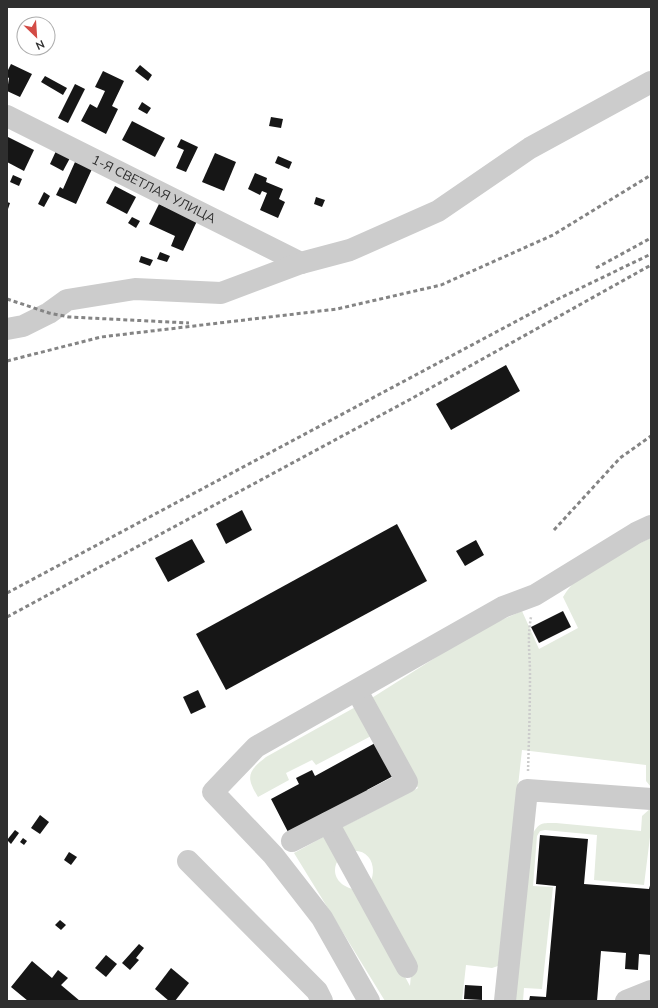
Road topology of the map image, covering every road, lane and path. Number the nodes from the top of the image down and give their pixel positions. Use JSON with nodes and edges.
{"nodes":[{"id":1,"x":651,"y":82,"type":"edge"},
{"id":2,"x":7,"y":116,"type":"edge"},
{"id":3,"x":300,"y":263,"type":"junction"},
{"id":4,"x":7,"y":329,"type":"edge"},
{"id":5,"x":651,"y":526,"type":"edge"},
{"id":6,"x":535,"y":594,"type":"junction"},
{"id":7,"x":356,"y":691,"type":"junction"},
{"id":8,"x":527,"y":790,"type":"junction"},
{"id":9,"x":651,"y":799,"type":"edge"},
{"id":10,"x":328,"y":823,"type":"junction"},
{"id":11,"x":292,"y":841,"type":"dead end"},
{"id":12,"x":188,"y":861,"type":"dead end"},
{"id":13,"x":407,"y":967,"type":"dead end"},
{"id":14,"x":651,"y":990,"type":"edge"},
{"id":15,"x":322,"y":1001,"type":"edge"},
{"id":16,"x":369,"y":1001,"type":"edge"},
{"id":17,"x":505,"y":1001,"type":"edge"},
{"id":18,"x":626,"y":1001,"type":"edge"}],
"edges":[{"from":1,"to":3,"type":"street"},
{"from":2,"to":3,"type":"street","name":"1-Я СВЕТЛАЯ УЛИЦА"},
{"from":3,"to":4,"type":"street"},
{"from":5,"to":6,"type":"street"},
{"from":6,"to":7,"type":"street"},
{"from":6,"to":8,"type":"path"},
{"from":7,"to":10,"type":"street"},
{"from":7,"to":16,"type":"street"},
{"from":8,"to":9,"type":"street"},
{"from":8,"to":17,"type":"street"},
{"from":10,"to":11,"type":"street"},
{"from":10,"to":13,"type":"street"},
{"from":12,"to":15,"type":"street"},
{"from":14,"to":18,"type":"street"}]}
